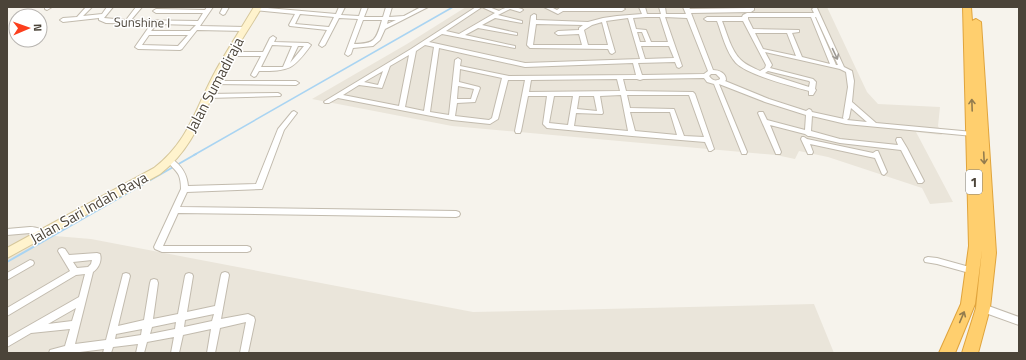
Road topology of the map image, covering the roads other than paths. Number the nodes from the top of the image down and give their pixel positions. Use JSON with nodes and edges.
{"nodes":[{"id":1,"x":89,"y":7,"type":"edge"},
{"id":2,"x":110,"y":7,"type":"edge"},
{"id":3,"x":139,"y":7,"type":"edge"},
{"id":4,"x":226,"y":7,"type":"edge"},
{"id":5,"x":342,"y":7,"type":"edge"},
{"id":6,"x":365,"y":7,"type":"edge"},
{"id":7,"x":389,"y":7,"type":"edge"},
{"id":8,"x":425,"y":7,"type":"edge"},
{"id":9,"x":480,"y":7,"type":"edge"},
{"id":10,"x":485,"y":7,"type":"edge"},
{"id":11,"x":546,"y":7,"type":"edge"},
{"id":12,"x":642,"y":7,"type":"edge"},
{"id":13,"x":662,"y":7,"type":"edge"},
{"id":14,"x":751,"y":7,"type":"edge"},
{"id":15,"x":967,"y":7,"type":"edge"},
{"id":16,"x":974,"y":7,"type":"edge"},
{"id":17,"x":257,"y":8,"type":"edge"},
{"id":18,"x":563,"y":8,"type":"edge"},
{"id":19,"x":622,"y":8,"type":"edge"},
{"id":20,"x":208,"y":9,"type":"edge"},
{"id":21,"x":815,"y":9,"type":"dead end"},
{"id":22,"x":520,"y":10,"type":"dead end"},
{"id":23,"x":156,"y":11,"type":"dead end"},
{"id":24,"x":688,"y":11,"type":"edge"},
{"id":25,"x":223,"y":12,"type":"dead end"},
{"id":26,"x":298,"y":12,"type":"junction"},
{"id":27,"x":496,"y":15,"type":"junction"},
{"id":28,"x":814,"y":15,"type":"junction"},
{"id":29,"x":102,"y":16,"type":"junction"},
{"id":30,"x":338,"y":16,"type":"junction"},
{"id":31,"x":626,"y":16,"type":"junction"},
{"id":32,"x":644,"y":16,"type":"junction"},
{"id":33,"x":663,"y":16,"type":"junction"},
{"id":34,"x":406,"y":17,"type":"junction"},
{"id":35,"x":360,"y":18,"type":"junction"},
{"id":36,"x":78,"y":19,"type":"junction"},
{"id":37,"x":384,"y":19,"type":"junction"},
{"id":38,"x":745,"y":19,"type":"junction"},
{"id":39,"x":64,"y":20,"type":"dead end"},
{"id":40,"x":707,"y":20,"type":"dead end"},
{"id":41,"x":719,"y":20,"type":"junction"},
{"id":42,"x":604,"y":21,"type":"junction"},
{"id":43,"x":127,"y":22,"type":"junction"},
{"id":44,"x":155,"y":22,"type":"junction"},
{"id":45,"x":520,"y":22,"type":"dead end"},
{"id":46,"x":559,"y":22,"type":"junction"},
{"id":47,"x":592,"y":24,"type":"junction"},
{"id":48,"x":477,"y":26,"type":"junction"},
{"id":49,"x":196,"y":28,"type":"junction"},
{"id":50,"x":383,"y":28,"type":"junction"},
{"id":51,"x":245,"y":29,"type":"junction"},
{"id":52,"x":330,"y":29,"type":"junction"},
{"id":53,"x":634,"y":30,"type":"junction"},
{"id":54,"x":751,"y":31,"type":"junction"},
{"id":55,"x":789,"y":31,"type":"junction"},
{"id":56,"x":798,"y":31,"type":"dead end"},
{"id":57,"x":441,"y":32,"type":"junction"},
{"id":58,"x":581,"y":32,"type":"junction"},
{"id":59,"x":147,"y":33,"type":"junction"},
{"id":60,"x":558,"y":33,"type":"junction"},
{"id":61,"x":515,"y":34,"type":"dead end"},
{"id":62,"x":460,"y":36,"type":"junction"},
{"id":63,"x":558,"y":39,"type":"dead end"},
{"id":64,"x":823,"y":41,"type":"junction"},
{"id":65,"x":829,"y":41,"type":"junction"},
{"id":66,"x":424,"y":43,"type":"junction"},
{"id":67,"x":296,"y":44,"type":"junction"},
{"id":68,"x":638,"y":44,"type":"junction"},
{"id":69,"x":649,"y":44,"type":"junction"},
{"id":70,"x":671,"y":44,"type":"junction"},
{"id":71,"x":322,"y":45,"type":"dead end"},
{"id":72,"x":351,"y":46,"type":"junction"},
{"id":73,"x":437,"y":46,"type":"junction"},
{"id":74,"x":585,"y":46,"type":"junction"},
{"id":75,"x":513,"y":47,"type":"dead end"},
{"id":76,"x":413,"y":50,"type":"junction"},
{"id":77,"x":762,"y":50,"type":"junction"},
{"id":78,"x":230,"y":54,"type":"junction"},
{"id":79,"x":265,"y":54,"type":"junction"},
{"id":80,"x":348,"y":54,"type":"dead end"},
{"id":81,"x":800,"y":59,"type":"junction"},
{"id":82,"x":458,"y":60,"type":"dead end"},
{"id":83,"x":635,"y":61,"type":"junction"},
{"id":84,"x":643,"y":61,"type":"junction"},
{"id":85,"x":388,"y":64,"type":"junction"},
{"id":86,"x":525,"y":65,"type":"junction"},
{"id":87,"x":834,"y":66,"type":"junction"},
{"id":88,"x":457,"y":67,"type":"junction"},
{"id":89,"x":285,"y":68,"type":"junction"},
{"id":90,"x":842,"y":68,"type":"junction"},
{"id":91,"x":257,"y":69,"type":"junction"},
{"id":92,"x":767,"y":69,"type":"junction"},
{"id":93,"x":712,"y":72,"type":"junction"},
{"id":94,"x":761,"y":73,"type":"junction"},
{"id":95,"x":254,"y":75,"type":"dead end"},
{"id":96,"x":706,"y":76,"type":"junction"},
{"id":97,"x":505,"y":78,"type":"junction"},
{"id":98,"x":620,"y":78,"type":"junction"},
{"id":99,"x":640,"y":78,"type":"junction"},
{"id":100,"x":527,"y":79,"type":"junction"},
{"id":101,"x":720,"y":82,"type":"junction"},
{"id":102,"x":214,"y":83,"type":"junction"},
{"id":103,"x":296,"y":83,"type":"dead end"},
{"id":104,"x":357,"y":83,"type":"junction"},
{"id":105,"x":455,"y":83,"type":"junction"},
{"id":106,"x":550,"y":93,"type":"junction"},
{"id":107,"x":597,"y":93,"type":"junction"},
{"id":108,"x":624,"y":93,"type":"junction"},
{"id":109,"x":525,"y":94,"type":"junction"},
{"id":110,"x":576,"y":94,"type":"junction"},
{"id":111,"x":278,"y":95,"type":"dead end"},
{"id":112,"x":208,"y":96,"type":"junction"},
{"id":113,"x":336,"y":96,"type":"junction"},
{"id":114,"x":454,"y":101,"type":"junction"},
{"id":115,"x":327,"y":102,"type":"dead end"},
{"id":116,"x":849,"y":103,"type":"junction"},
{"id":117,"x":402,"y":108,"type":"junction"},
{"id":118,"x":627,"y":110,"type":"junction"},
{"id":119,"x":573,"y":111,"type":"junction"},
{"id":120,"x":294,"y":113,"type":"dead end"},
{"id":121,"x":427,"y":113,"type":"junction"},
{"id":122,"x":762,"y":113,"type":"dead end"},
{"id":123,"x":809,"y":113,"type":"junction"},
{"id":124,"x":452,"y":118,"type":"junction"},
{"id":125,"x":846,"y":118,"type":"junction"},
{"id":126,"x":765,"y":122,"type":"junction"},
{"id":127,"x":873,"y":123,"type":"junction"},
{"id":128,"x":571,"y":128,"type":"junction"},
{"id":129,"x":518,"y":131,"type":"dead end"},
{"id":130,"x":973,"y":131,"type":"junction"},
{"id":131,"x":805,"y":133,"type":"junction"},
{"id":132,"x":632,"y":134,"type":"junction"},
{"id":133,"x":681,"y":137,"type":"junction"},
{"id":134,"x":708,"y":140,"type":"junction"},
{"id":135,"x":899,"y":140,"type":"dead end"},
{"id":136,"x":805,"y":141,"type":"junction"},
{"id":137,"x":872,"y":146,"type":"junction"},
{"id":138,"x":904,"y":148,"type":"junction"},
{"id":139,"x":711,"y":149,"type":"dead end"},
{"id":140,"x":744,"y":152,"type":"dead end"},
{"id":141,"x":778,"y":152,"type":"dead end"},
{"id":142,"x":810,"y":152,"type":"dead end"},
{"id":143,"x":878,"y":156,"type":"junction"},
{"id":144,"x":175,"y":164,"type":"junction"},
{"id":145,"x":884,"y":172,"type":"dead end"},
{"id":146,"x":920,"y":181,"type":"dead end"},
{"id":147,"x":185,"y":189,"type":"junction"},
{"id":148,"x":176,"y":210,"type":"junction"},
{"id":149,"x":456,"y":214,"type":"dead end"},
{"id":150,"x":7,"y":232,"type":"edge"},
{"id":151,"x":43,"y":234,"type":"junction"},
{"id":152,"x":247,"y":249,"type":"dead end"},
{"id":153,"x":62,"y":251,"type":"dead end"},
{"id":154,"x":7,"y":253,"type":"edge"},
{"id":155,"x":67,"y":259,"type":"junction"},
{"id":156,"x":928,"y":260,"type":"dead end"},
{"id":157,"x":30,"y":263,"type":"dead end"},
{"id":158,"x":90,"y":270,"type":"junction"},
{"id":159,"x":75,"y":272,"type":"junction"},
{"id":160,"x":974,"y":272,"type":"junction"},
{"id":161,"x":225,"y":275,"type":"dead end"},
{"id":162,"x":126,"y":276,"type":"dead end"},
{"id":163,"x":189,"y":276,"type":"dead end"},
{"id":164,"x":7,"y":277,"type":"edge"},
{"id":165,"x":154,"y":283,"type":"dead end"},
{"id":166,"x":83,"y":299,"type":"junction"},
{"id":167,"x":983,"y":308,"type":"junction"},
{"id":168,"x":219,"y":310,"type":"junction"},
{"id":169,"x":7,"y":312,"type":"edge"},
{"id":170,"x":182,"y":317,"type":"junction"},
{"id":171,"x":1019,"y":321,"type":"edge"},
{"id":172,"x":76,"y":324,"type":"junction"},
{"id":173,"x":148,"y":324,"type":"junction"},
{"id":174,"x":216,"y":324,"type":"junction"},
{"id":175,"x":29,"y":330,"type":"junction"},
{"id":176,"x":112,"y":331,"type":"junction"},
{"id":177,"x":180,"y":331,"type":"junction"},
{"id":178,"x":144,"y":339,"type":"junction"},
{"id":179,"x":7,"y":343,"type":"edge"},
{"id":180,"x":109,"y":344,"type":"junction"},
{"id":181,"x":68,"y":351,"type":"edge"},
{"id":182,"x":53,"y":353,"type":"edge"},
{"id":183,"x":107,"y":353,"type":"edge"},
{"id":184,"x":140,"y":353,"type":"edge"},
{"id":185,"x":176,"y":353,"type":"edge"},
{"id":186,"x":211,"y":353,"type":"edge"},
{"id":187,"x":244,"y":353,"type":"edge"},
{"id":188,"x":947,"y":353,"type":"edge"},
{"id":189,"x":970,"y":353,"type":"edge"}],
"edges":[{"from":1,"to":36,"type":"street"},
{"from":2,"to":29,"type":"street","name":"Sunshine I"},
{"from":3,"to":43,"type":"street"},
{"from":4,"to":25,"type":"street"},
{"from":5,"to":30,"type":"street"},
{"from":6,"to":35,"type":"street"},
{"from":7,"to":37,"type":"street"},
{"from":8,"to":34,"type":"street"},
{"from":9,"to":57,"type":"street"},
{"from":10,"to":27,"type":"street"},
{"from":11,"to":18,"type":"street"},
{"from":12,"to":32,"type":"street"},
{"from":13,"to":33,"type":"street"},
{"from":14,"to":24,"type":"street"},
{"from":130,"to":15,"type":"highway","number":"1","one_way":true},
{"from":16,"to":167,"type":"highway","number":"1","one_way":true},
{"from":17,"to":26,"type":"street"},
{"from":17,"to":51,"type":"street","name":"Jalan Sumadiraja"},
{"from":18,"to":19,"type":"street"},
{"from":19,"to":31,"type":"street"},
{"from":20,"to":23,"type":"street"},
{"from":20,"to":49,"type":"street"},
{"from":21,"to":28,"type":"street"},
{"from":22,"to":27,"type":"street"},
{"from":24,"to":33,"type":"street"},
{"from":24,"to":93,"type":"street"},
{"from":26,"to":30,"type":"street"},
{"from":26,"to":52,"type":"street"},
{"from":27,"to":45,"type":"street"},
{"from":27,"to":48,"type":"street"},
{"from":28,"to":38,"type":"street"},
{"from":28,"to":64,"type":"street"},
{"from":28,"to":65,"type":"street"},
{"from":29,"to":36,"type":"street"},
{"from":29,"to":43,"type":"street","name":"Sunshine I"},
{"from":30,"to":35,"type":"street"},
{"from":30,"to":52,"type":"street"},
{"from":31,"to":32,"type":"street"},
{"from":31,"to":42,"type":"street"},
{"from":31,"to":53,"type":"street"},
{"from":32,"to":33,"type":"street"},
{"from":33,"to":70,"type":"street"},
{"from":34,"to":37,"type":"street"},
{"from":34,"to":50,"type":"street"},
{"from":35,"to":37,"type":"street"},
{"from":35,"to":72,"type":"street"},
{"from":36,"to":39,"type":"street"},
{"from":37,"to":50,"type":"street"},
{"from":38,"to":41,"type":"street"},
{"from":38,"to":54,"type":"street"},
{"from":40,"to":41,"type":"street"},
{"from":41,"to":94,"type":"street"},
{"from":42,"to":47,"type":"street"},
{"from":42,"to":74,"type":"street"},
{"from":43,"to":44,"type":"street","name":"Sunshine I"},
{"from":44,"to":49,"type":"street","name":"Sunshine I"},
{"from":44,"to":59,"type":"street"},
{"from":46,"to":47,"type":"street"},
{"from":46,"to":60,"type":"street"},
{"from":46,"to":74,"type":"street"},
{"from":47,"to":58,"type":"street"},
{"from":48,"to":61,"type":"street"},
{"from":48,"to":62,"type":"street"},
{"from":49,"to":51,"type":"street"},
{"from":49,"to":59,"type":"street"},
{"from":49,"to":59,"type":"street"},
{"from":50,"to":72,"type":"street"},
{"from":51,"to":78,"type":"street","name":"Jalan Sumadiraja"},
{"from":52,"to":71,"type":"street"},
{"from":53,"to":68,"type":"street"},
{"from":53,"to":69,"type":"street"},
{"from":54,"to":55,"type":"street"},
{"from":54,"to":77,"type":"street"},
{"from":55,"to":56,"type":"street"},
{"from":55,"to":81,"type":"street"},
{"from":57,"to":62,"type":"street"},
{"from":57,"to":66,"type":"street"},
{"from":58,"to":60,"type":"street"},
{"from":58,"to":74,"type":"street"},
{"from":60,"to":63,"type":"street"},
{"from":62,"to":75,"type":"street"},
{"from":64,"to":65,"type":"street"},
{"from":64,"to":87,"type":"street"},
{"from":65,"to":90,"type":"street","one_way":true},
{"from":66,"to":73,"type":"street"},
{"from":66,"to":76,"type":"street"},
{"from":67,"to":79,"type":"street"},
{"from":67,"to":89,"type":"street"},
{"from":67,"to":89,"type":"street"},
{"from":68,"to":69,"type":"street"},
{"from":68,"to":84,"type":"street"},
{"from":69,"to":70,"type":"street"},
{"from":70,"to":84,"type":"street"},
{"from":72,"to":80,"type":"street"},
{"from":73,"to":86,"type":"street"},
{"from":73,"to":121,"type":"street"},
{"from":76,"to":85,"type":"street"},
{"from":76,"to":117,"type":"street"},
{"from":77,"to":81,"type":"street"},
{"from":77,"to":92,"type":"street"},
{"from":78,"to":79,"type":"street"},
{"from":78,"to":102,"type":"street","name":"Jalan Sumadiraja"},
{"from":79,"to":91,"type":"street"},
{"from":81,"to":87,"type":"street"},
{"from":82,"to":88,"type":"street"},
{"from":83,"to":84,"type":"street"},
{"from":83,"to":86,"type":"street"},
{"from":83,"to":99,"type":"street"},
{"from":85,"to":104,"type":"street"},
{"from":85,"to":104,"type":"street"},
{"from":86,"to":100,"type":"street"},
{"from":87,"to":90,"type":"street"},
{"from":88,"to":97,"type":"street"},
{"from":88,"to":105,"type":"street"},
{"from":89,"to":91,"type":"street"},
{"from":90,"to":116,"type":"street"},
{"from":91,"to":95,"type":"street"},
{"from":92,"to":94,"type":"street"},
{"from":92,"to":94,"type":"street"},
{"from":93,"to":96,"type":"street"},
{"from":93,"to":101,"type":"street"},
{"from":96,"to":99,"type":"street"},
{"from":96,"to":101,"type":"street"},
{"from":97,"to":100,"type":"street"},
{"from":97,"to":124,"type":"street"},
{"from":98,"to":99,"type":"street"},
{"from":98,"to":100,"type":"street"},
{"from":98,"to":108,"type":"street"},
{"from":100,"to":109,"type":"street"},
{"from":101,"to":123,"type":"street"},
{"from":101,"to":140,"type":"street"},
{"from":102,"to":103,"type":"street"},
{"from":102,"to":112,"type":"street","name":"Jalan Sumadiraja"},
{"from":104,"to":113,"type":"street"},
{"from":105,"to":114,"type":"street"},
{"from":105,"to":114,"type":"street"},
{"from":106,"to":109,"type":"street"},
{"from":106,"to":110,"type":"street"},
{"from":106,"to":128,"type":"street"},
{"from":107,"to":108,"type":"street"},
{"from":107,"to":110,"type":"street"},
{"from":107,"to":119,"type":"street"},
{"from":108,"to":118,"type":"street"},
{"from":108,"to":134,"type":"street"},
{"from":109,"to":129,"type":"street"},
{"from":110,"to":119,"type":"street"},
{"from":111,"to":112,"type":"street"},
{"from":112,"to":144,"type":"street","name":"Jalan Sumadiraja"},
{"from":113,"to":115,"type":"street"},
{"from":113,"to":117,"type":"street"},
{"from":114,"to":124,"type":"street"},
{"from":116,"to":125,"type":"street"},
{"from":116,"to":127,"type":"street"},
{"from":117,"to":121,"type":"street"},
{"from":118,"to":132,"type":"street"},
{"from":118,"to":133,"type":"street"},
{"from":119,"to":128,"type":"street"},
{"from":120,"to":147,"type":"street"},
{"from":121,"to":124,"type":"street"},
{"from":122,"to":126,"type":"street"},
{"from":123,"to":125,"type":"street"},
{"from":123,"to":127,"type":"street"},
{"from":123,"to":131,"type":"street"},
{"from":125,"to":127,"type":"street"},
{"from":126,"to":131,"type":"street"},
{"from":126,"to":141,"type":"street"},
{"from":127,"to":130,"type":"street"},
{"from":128,"to":132,"type":"street"},
{"from":130,"to":160,"type":"highway","number":"1"},
{"from":131,"to":136,"type":"street"},
{"from":131,"to":137,"type":"street"},
{"from":132,"to":133,"type":"street"},
{"from":133,"to":134,"type":"street"},
{"from":134,"to":139,"type":"street"},
{"from":135,"to":138,"type":"street"},
{"from":136,"to":142,"type":"street"},
{"from":136,"to":143,"type":"street"},
{"from":137,"to":138,"type":"street"},
{"from":137,"to":143,"type":"street"},
{"from":138,"to":146,"type":"street"},
{"from":143,"to":145,"type":"street"},
{"from":144,"to":147,"type":"street"},
{"from":144,"to":151,"type":"street","name":"Jalan Sari Indah Raya"},
{"from":147,"to":148,"type":"street"},
{"from":148,"to":149,"type":"street"},
{"from":148,"to":152,"type":"street"},
{"from":150,"to":151,"type":"street"},
{"from":151,"to":154,"type":"street","name":"Jalan Sari Indah Raya"},
{"from":153,"to":155,"type":"street"},
{"from":155,"to":158,"type":"street"},
{"from":155,"to":159,"type":"street"},
{"from":156,"to":160,"type":"street"},
{"from":157,"to":164,"type":"street"},
{"from":158,"to":159,"type":"street"},
{"from":158,"to":166,"type":"street"},
{"from":159,"to":169,"type":"street"},
{"from":188,"to":160,"type":"highway","number":"1","one_way":true},
{"from":161,"to":168,"type":"street"},
{"from":162,"to":176,"type":"street"},
{"from":163,"to":170,"type":"street"},
{"from":165,"to":173,"type":"street"},
{"from":166,"to":172,"type":"street"},
{"from":166,"to":175,"type":"street"},
{"from":167,"to":171,"type":"street"},
{"from":167,"to":189,"type":"highway","number":"1"},
{"from":168,"to":170,"type":"street"},
{"from":168,"to":174,"type":"street"},
{"from":170,"to":173,"type":"street"},
{"from":170,"to":177,"type":"street"},
{"from":172,"to":175,"type":"street"},
{"from":172,"to":181,"type":"street"},
{"from":173,"to":176,"type":"street"},
{"from":173,"to":178,"type":"street"},
{"from":174,"to":177,"type":"street"},
{"from":174,"to":186,"type":"street"},
{"from":174,"to":187,"type":"street"},
{"from":175,"to":179,"type":"street"},
{"from":176,"to":180,"type":"street"},
{"from":177,"to":178,"type":"street"},
{"from":177,"to":185,"type":"street"},
{"from":178,"to":180,"type":"street"},
{"from":178,"to":184,"type":"street"},
{"from":180,"to":181,"type":"street"},
{"from":180,"to":183,"type":"street"},
{"from":181,"to":182,"type":"street"}]}
